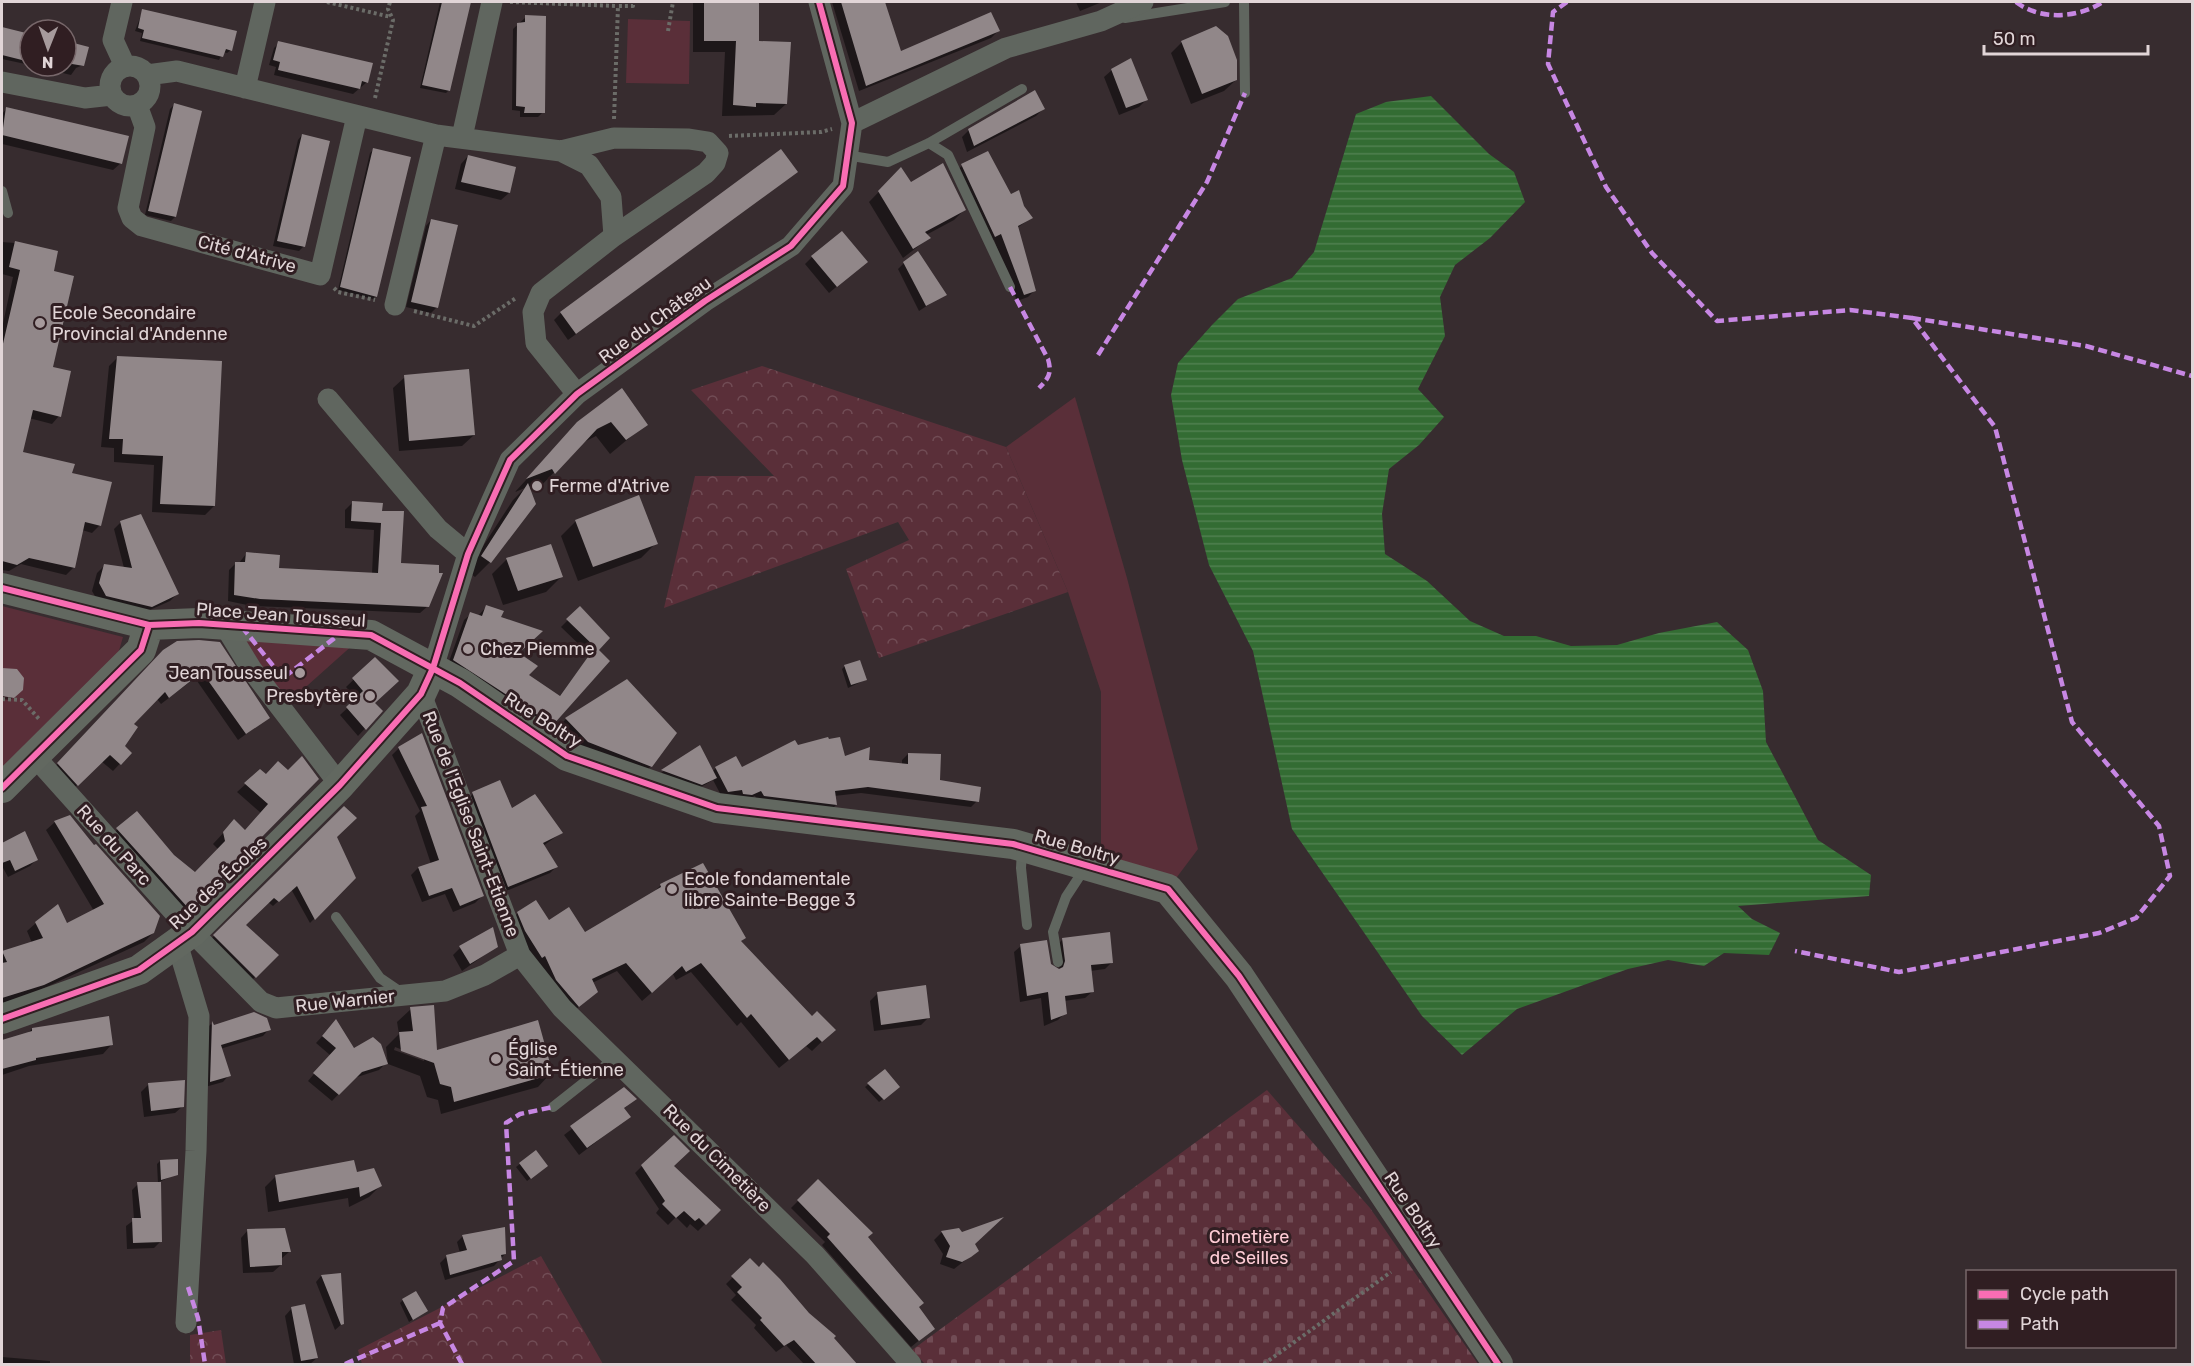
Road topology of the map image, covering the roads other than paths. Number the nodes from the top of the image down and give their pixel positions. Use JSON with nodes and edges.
{"nodes":[{"id":1,"x":122,"y":2,"type":"edge"},
{"id":2,"x":265,"y":2,"type":"edge"},
{"id":3,"x":492,"y":2,"type":"edge"},
{"id":4,"x":819,"y":2,"type":"edge"},
{"id":5,"x":1143,"y":2,"type":"edge"},
{"id":6,"x":1225,"y":2,"type":"edge"},
{"id":7,"x":1244,"y":2,"type":"edge"},
{"id":8,"x":1101,"y":21,"type":"junction"},
{"id":9,"x":125,"y":66,"type":"junction"},
{"id":10,"x":147,"y":75,"type":"junction"},
{"id":11,"x":2,"y":82,"type":"edge"},
{"id":12,"x":245,"y":88,"type":"junction"},
{"id":13,"x":1022,"y":89,"type":"dead end"},
{"id":14,"x":1245,"y":93,"type":"dead end"},
{"id":15,"x":112,"y":95,"type":"junction"},
{"id":16,"x":137,"y":105,"type":"junction"},
{"id":17,"x":364,"y":118,"type":"junction"},
{"id":18,"x":852,"y":123,"type":"junction"},
{"id":19,"x":436,"y":135,"type":"junction"},
{"id":20,"x":462,"y":137,"type":"junction"},
{"id":21,"x":929,"y":143,"type":"junction"},
{"id":22,"x":561,"y":151,"type":"junction"},
{"id":23,"x":846,"y":155,"type":"junction"},
{"id":24,"x":2,"y":191,"type":"edge"},
{"id":25,"x":8,"y":213,"type":"dead end"},
{"id":26,"x":614,"y":236,"type":"junction"},
{"id":27,"x":1010,"y":287,"type":"dead end"},
{"id":28,"x":395,"y":305,"type":"road end"},
{"id":29,"x":577,"y":394,"type":"junction"},
{"id":30,"x":328,"y":399,"type":"dead end"},
{"id":31,"x":468,"y":555,"type":"junction"},
{"id":32,"x":2,"y":588,"type":"edge"},
{"id":33,"x":149,"y":625,"type":"junction"},
{"id":34,"x":225,"y":626,"type":"junction"},
{"id":35,"x":427,"y":681,"type":"junction"},
{"id":36,"x":46,"y":747,"type":"junction"},
{"id":37,"x":340,"y":786,"type":"junction"},
{"id":38,"x":2,"y":788,"type":"edge"},
{"id":39,"x":1022,"y":847,"type":"junction"},
{"id":40,"x":1087,"y":865,"type":"junction"},
{"id":41,"x":336,"y":917,"type":"dead end"},
{"id":42,"x":1027,"y":925,"type":"dead end"},
{"id":43,"x":184,"y":937,"type":"junction"},
{"id":44,"x":520,"y":955,"type":"junction"},
{"id":45,"x":1058,"y":962,"type":"dead end"},
{"id":46,"x":404,"y":995,"type":"junction"},
{"id":47,"x":2,"y":1019,"type":"edge"},
{"id":48,"x":620,"y":1062,"type":"junction"},
{"id":49,"x":553,"y":1107,"type":"dead end"},
{"id":50,"x":186,"y":1323,"type":"dead end"},
{"id":51,"x":911,"y":1365,"type":"edge"},
{"id":52,"x":1498,"y":1365,"type":"edge"}],
"edges":[{"from":1,"to":9,"type":"street"},
{"from":2,"to":12,"type":"street"},
{"from":3,"to":20,"type":"street"},
{"from":4,"to":18,"type":"street","name":"Rue du Château"},
{"from":5,"to":8,"type":"street"},
{"from":6,"to":8,"type":"lane"},
{"from":7,"to":14,"type":"lane"},
{"from":8,"to":18,"type":"street"},
{"from":9,"to":10,"type":"street"},
{"from":9,"to":15,"type":"street"},
{"from":10,"to":12,"type":"street"},
{"from":10,"to":16,"type":"street"},
{"from":11,"to":15,"type":"street"},
{"from":12,"to":17,"type":"street"},
{"from":13,"to":21,"type":"lane"},
{"from":15,"to":16,"type":"street"},
{"from":16,"to":17,"type":"street","name":"Cité d'Atrive"},
{"from":17,"to":19,"type":"street"},
{"from":18,"to":23,"type":"street","name":"Rue du Château"},
{"from":19,"to":20,"type":"street"},
{"from":19,"to":28,"type":"street"},
{"from":20,"to":22,"type":"street"},
{"from":21,"to":23,"type":"lane"},
{"from":21,"to":27,"type":"lane"},
{"from":22,"to":26,"type":"street"},
{"from":22,"to":26,"type":"street"},
{"from":23,"to":29,"type":"street","name":"Rue du Château"},
{"from":24,"to":25,"type":"lane"},
{"from":26,"to":29,"type":"street"},
{"from":29,"to":31,"type":"street","name":"Rue du Château"},
{"from":30,"to":31,"type":"street"},
{"from":31,"to":35,"type":"street","name":"Rue du Château"},
{"from":32,"to":33,"type":"street","name":"Place Jean Tousseul"},
{"from":33,"to":34,"type":"street","name":"Place Jean Tousseul"},
{"from":33,"to":36,"type":"street"},
{"from":34,"to":35,"type":"street","name":"Place Jean Tousseul"},
{"from":34,"to":37,"type":"street","name":"Place Jean Tousseul"},
{"from":35,"to":37,"type":"street"},
{"from":35,"to":39,"type":"street","name":"Rue Boltry"},
{"from":35,"to":44,"type":"street","name":"Rue de l'Eglise Saint-Etienne"},
{"from":36,"to":38,"type":"street"},
{"from":36,"to":43,"type":"street","name":"Rue du Parc"},
{"from":37,"to":43,"type":"street","name":"Rue des Écoles"},
{"from":39,"to":40,"type":"street","name":"Rue Boltry"},
{"from":39,"to":42,"type":"lane"},
{"from":40,"to":45,"type":"lane"},
{"from":40,"to":52,"type":"street","name":"Rue Boltry"},
{"from":41,"to":46,"type":"lane"},
{"from":43,"to":46,"type":"street","name":"Rue Warnier"},
{"from":43,"to":47,"type":"street","name":"Rue des Écoles"},
{"from":43,"to":50,"type":"street","name":"Rue des Écoles"},
{"from":44,"to":46,"type":"street","name":"Rue Warnier"},
{"from":44,"to":48,"type":"street","name":"Rue du Cimetière"},
{"from":48,"to":49,"type":"lane"},
{"from":48,"to":51,"type":"street","name":"Rue du Cimetière"}]}
